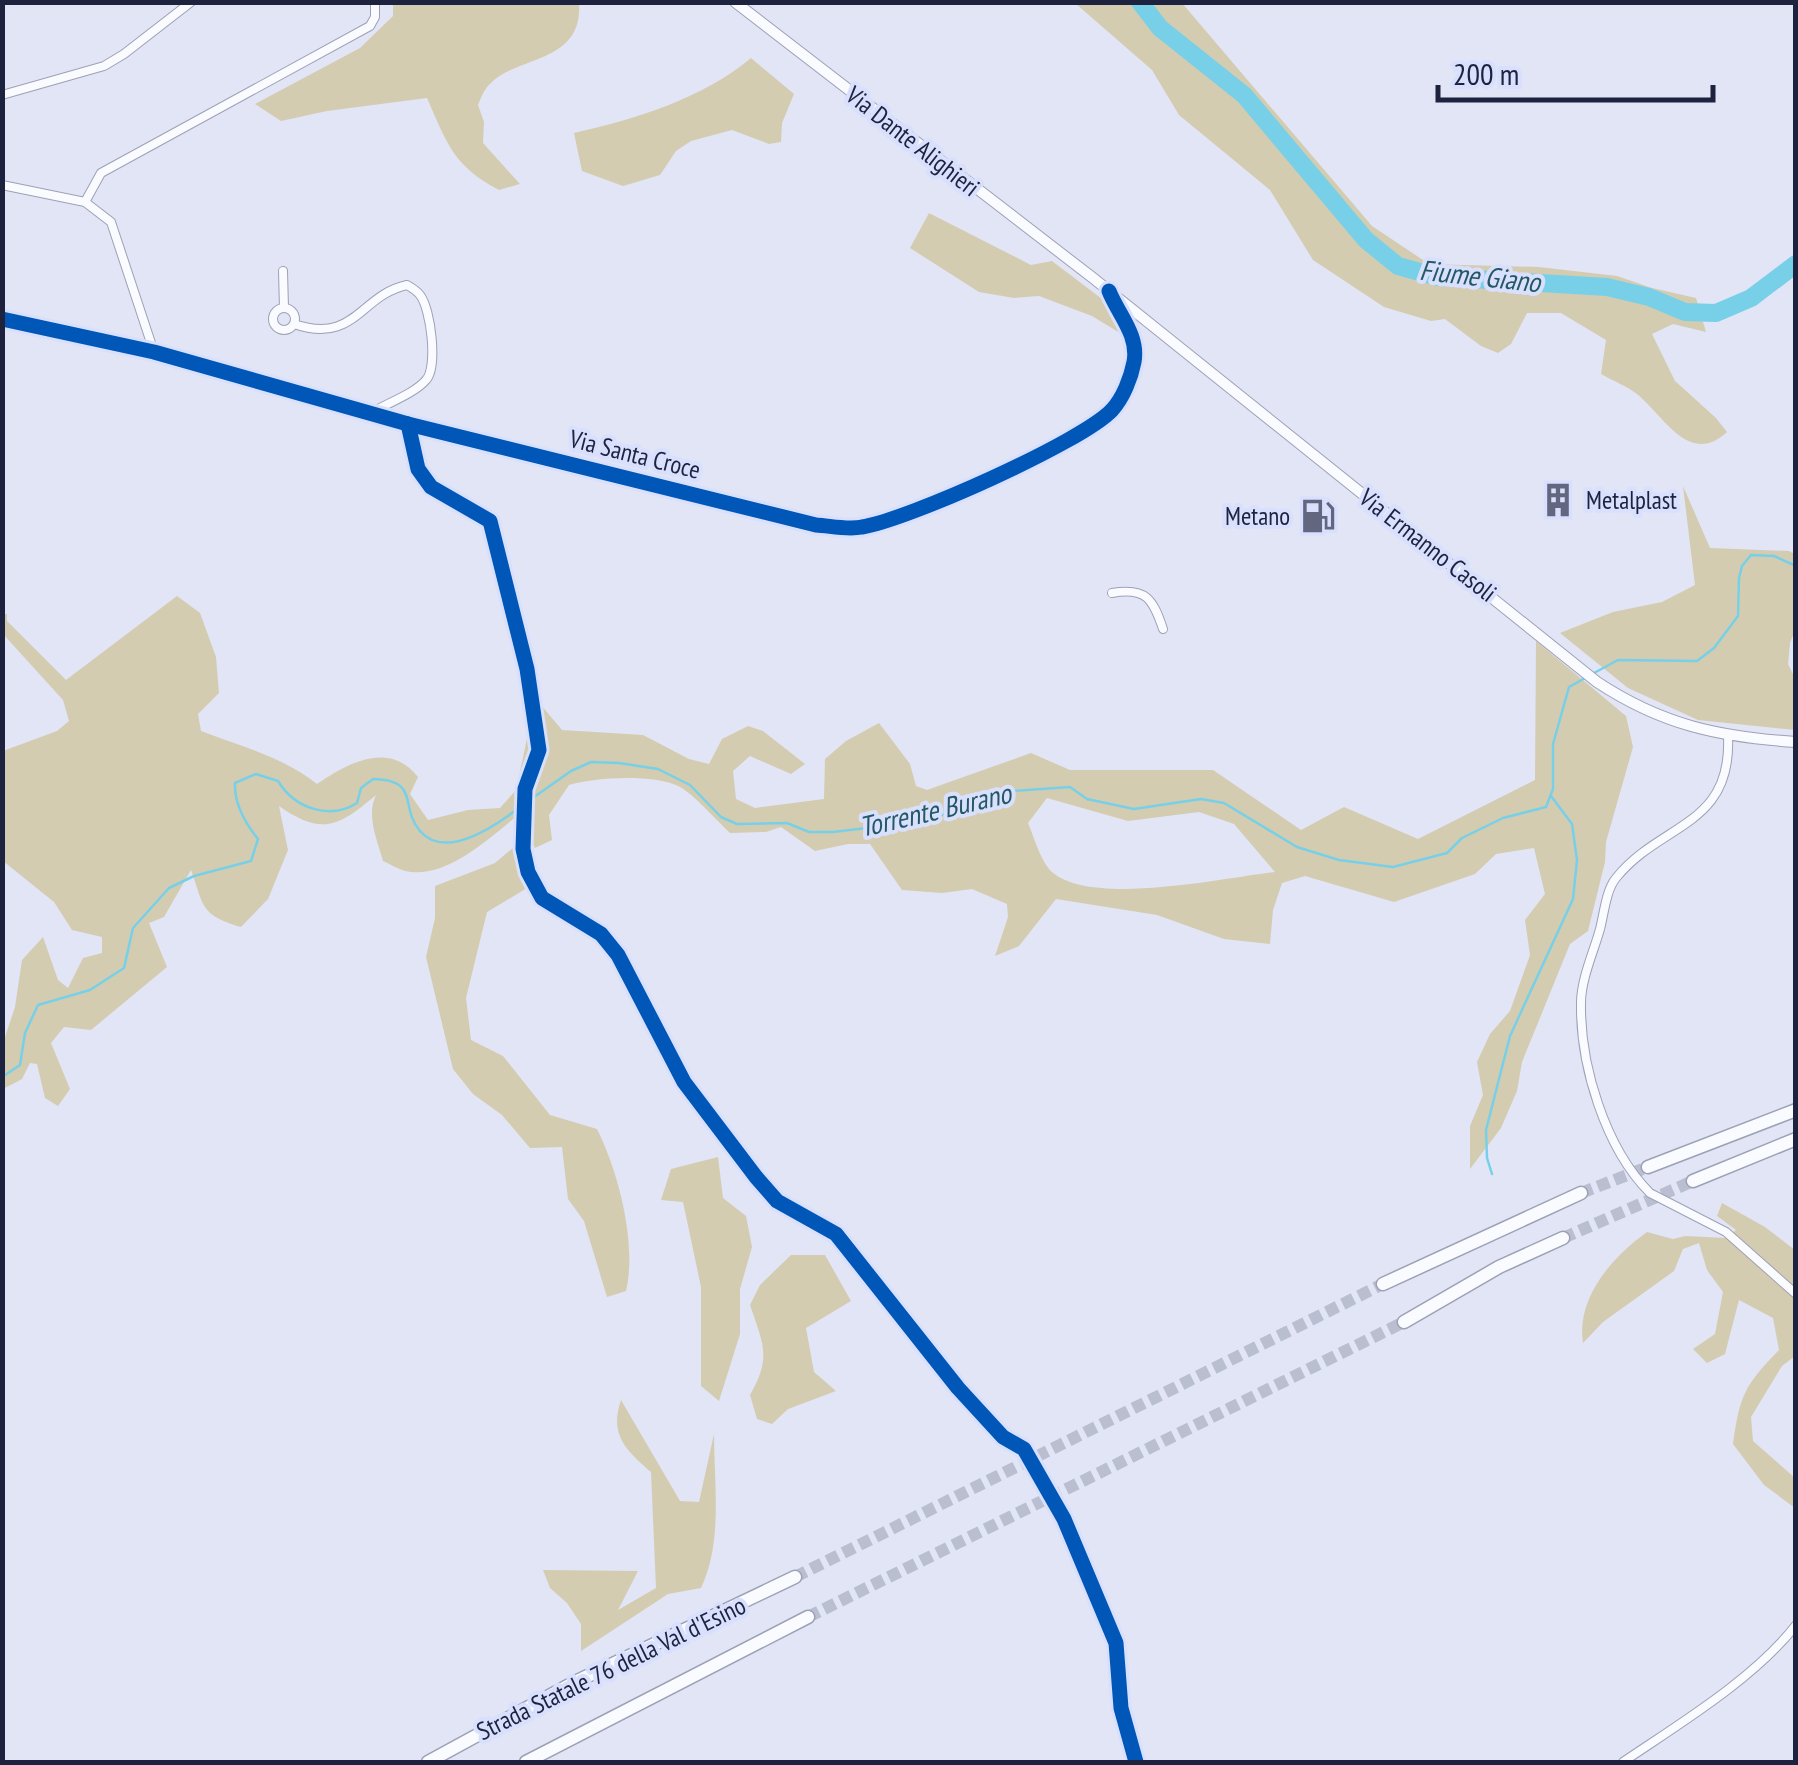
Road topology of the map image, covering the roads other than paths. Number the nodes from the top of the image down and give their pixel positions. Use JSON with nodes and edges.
{"nodes":[{"id":1,"x":190,"y":2,"type":"edge"},
{"id":2,"x":376,"y":2,"type":"edge"},
{"id":3,"x":735,"y":2,"type":"edge"},
{"id":4,"x":2,"y":95,"type":"edge"},
{"id":5,"x":2,"y":185,"type":"edge"},
{"id":6,"x":85,"y":202,"type":"junction"},
{"id":7,"x":283,"y":271,"type":"dead end"},
{"id":8,"x":1093,"y":278,"type":"joint"},
{"id":9,"x":1109,"y":291,"type":"junction"},
{"id":10,"x":284,"y":308,"type":"junction"},
{"id":11,"x":2,"y":319,"type":"edge"},
{"id":12,"x":294,"y":324,"type":"junction"},
{"id":13,"x":150,"y":336,"type":"junction"},
{"id":14,"x":138,"y":348,"type":"junction"},
{"id":15,"x":154,"y":352,"type":"junction"},
{"id":16,"x":371,"y":413,"type":"junction"},
{"id":17,"x":408,"y":424,"type":"junction"},
{"id":18,"x":1112,"y":592,"type":"dead end"},
{"id":19,"x":1164,"y":629,"type":"dead end"},
{"id":20,"x":1728,"y":737,"type":"junction"},
{"id":21,"x":1796,"y":742,"type":"edge"},
{"id":22,"x":1796,"y":1110,"type":"edge"},
{"id":23,"x":1796,"y":1139,"type":"edge"},
{"id":24,"x":1648,"y":1167,"type":"tunnel mouth"},
{"id":25,"x":1693,"y":1181,"type":"tunnel mouth"},
{"id":26,"x":1581,"y":1193,"type":"tunnel mouth"},
{"id":27,"x":1563,"y":1238,"type":"tunnel mouth"},
{"id":28,"x":1383,"y":1284,"type":"tunnel mouth"},
{"id":29,"x":1796,"y":1294,"type":"edge"},
{"id":30,"x":1404,"y":1322,"type":"tunnel mouth"},
{"id":31,"x":795,"y":1578,"type":"tunnel mouth"},
{"id":32,"x":808,"y":1617,"type":"tunnel mouth"},
{"id":33,"x":1796,"y":1625,"type":"edge"},
{"id":34,"x":428,"y":1762,"type":"edge"},
{"id":35,"x":526,"y":1762,"type":"edge"},
{"id":36,"x":1136,"y":1762,"type":"edge"},
{"id":37,"x":1622,"y":1762,"type":"edge"}],
"edges":[{"from":1,"to":4,"type":"street"},
{"from":2,"to":6,"type":"street"},
{"from":3,"to":8,"type":"main road","name":"Via Dante Alighieri"},
{"from":5,"to":6,"type":"street"},
{"from":6,"to":13,"type":"street"},
{"from":7,"to":10,"type":"street"},
{"from":8,"to":9,"type":"main road","name":"Via Ermanno Casoli"},
{"from":9,"to":17,"type":"street","name":"Via Santa Croce"},
{"from":9,"to":20,"type":"main road","name":"Via Ermanno Casoli"},
{"from":10,"to":12,"type":"street"},
{"from":10,"to":12,"type":"street"},
{"from":11,"to":14,"type":"street","name":"Via Santa Croce"},
{"from":12,"to":16,"type":"street"},
{"from":13,"to":14,"type":"street"},
{"from":13,"to":15,"type":"street"},
{"from":14,"to":15,"type":"street","name":"Via Santa Croce"},
{"from":15,"to":16,"type":"street","name":"Via Santa Croce"},
{"from":16,"to":17,"type":"street","name":"Via Santa Croce"},
{"from":17,"to":36,"type":"street"},
{"from":18,"to":19,"type":"street"},
{"from":20,"to":21,"type":"main road","name":"Via Ermanno Casoli"},
{"from":20,"to":29,"type":"street"},
{"from":22,"to":24,"type":"highway"},
{"from":23,"to":25,"type":"highway"},
{"from":26,"to":28,"type":"highway"},
{"from":27,"to":30,"type":"highway"},
{"from":31,"to":34,"type":"highway","name":"Strada Statale 76 della Val d'Esino"},
{"from":32,"to":35,"type":"highway","name":"Strada Statale 76 della Val d'Esino"},
{"from":33,"to":37,"type":"street"}]}
